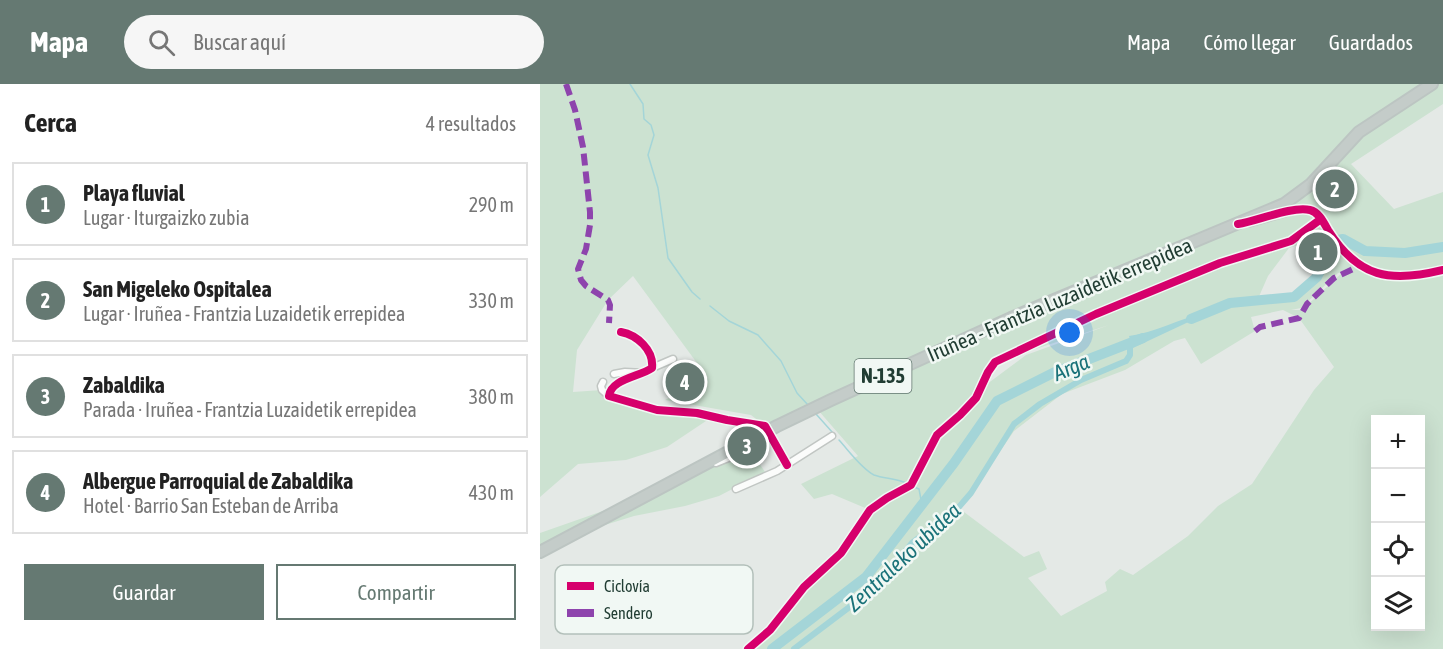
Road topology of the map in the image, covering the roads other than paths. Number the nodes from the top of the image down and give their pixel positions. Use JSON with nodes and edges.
{"nodes":[{"id":1,"x":1432,"y":84,"type":"edge"},
{"id":2,"x":1238,"y":224,"type":"junction"},
{"id":3,"x":1443,"y":270,"type":"edge"},
{"id":4,"x":621,"y":332,"type":"dead end"},
{"id":5,"x":673,"y":359,"type":"dead end"},
{"id":6,"x":652,"y":368,"type":"junction"},
{"id":7,"x":645,"y":373,"type":"junction"},
{"id":8,"x":614,"y":374,"type":"dead end"},
{"id":9,"x":603,"y":381,"type":"dead end"},
{"id":10,"x":609,"y":396,"type":"junction"},
{"id":11,"x":769,"y":433,"type":"junction"},
{"id":12,"x":832,"y":436,"type":"dead end"},
{"id":13,"x":787,"y":465,"type":"junction"},
{"id":14,"x":735,"y":489,"type":"dead end"},
{"id":15,"x":540,"y":552,"type":"edge"}],
"edges":[{"from":1,"to":2,"type":"highway","name":"Iruñea - Frantzia Luzaidetik errepidea","number":"N-135"},
{"from":2,"to":3,"type":"street"},
{"from":2,"to":11,"type":"highway","name":"Iruñea - Frantzia Luzaidetik errepidea","number":"N-135"},
{"from":4,"to":6,"type":"street"},
{"from":5,"to":6,"type":"street"},
{"from":6,"to":7,"type":"street"},
{"from":7,"to":8,"type":"street"},
{"from":7,"to":10,"type":"street"},
{"from":9,"to":10,"type":"street"},
{"from":10,"to":11,"type":"street"},
{"from":11,"to":13,"type":"street"},
{"from":11,"to":15,"type":"highway","name":"Iruñea - Frantzia Luzaidetik errepidea","number":"N-135"},
{"from":12,"to":13,"type":"street"},
{"from":13,"to":14,"type":"street"}]}
